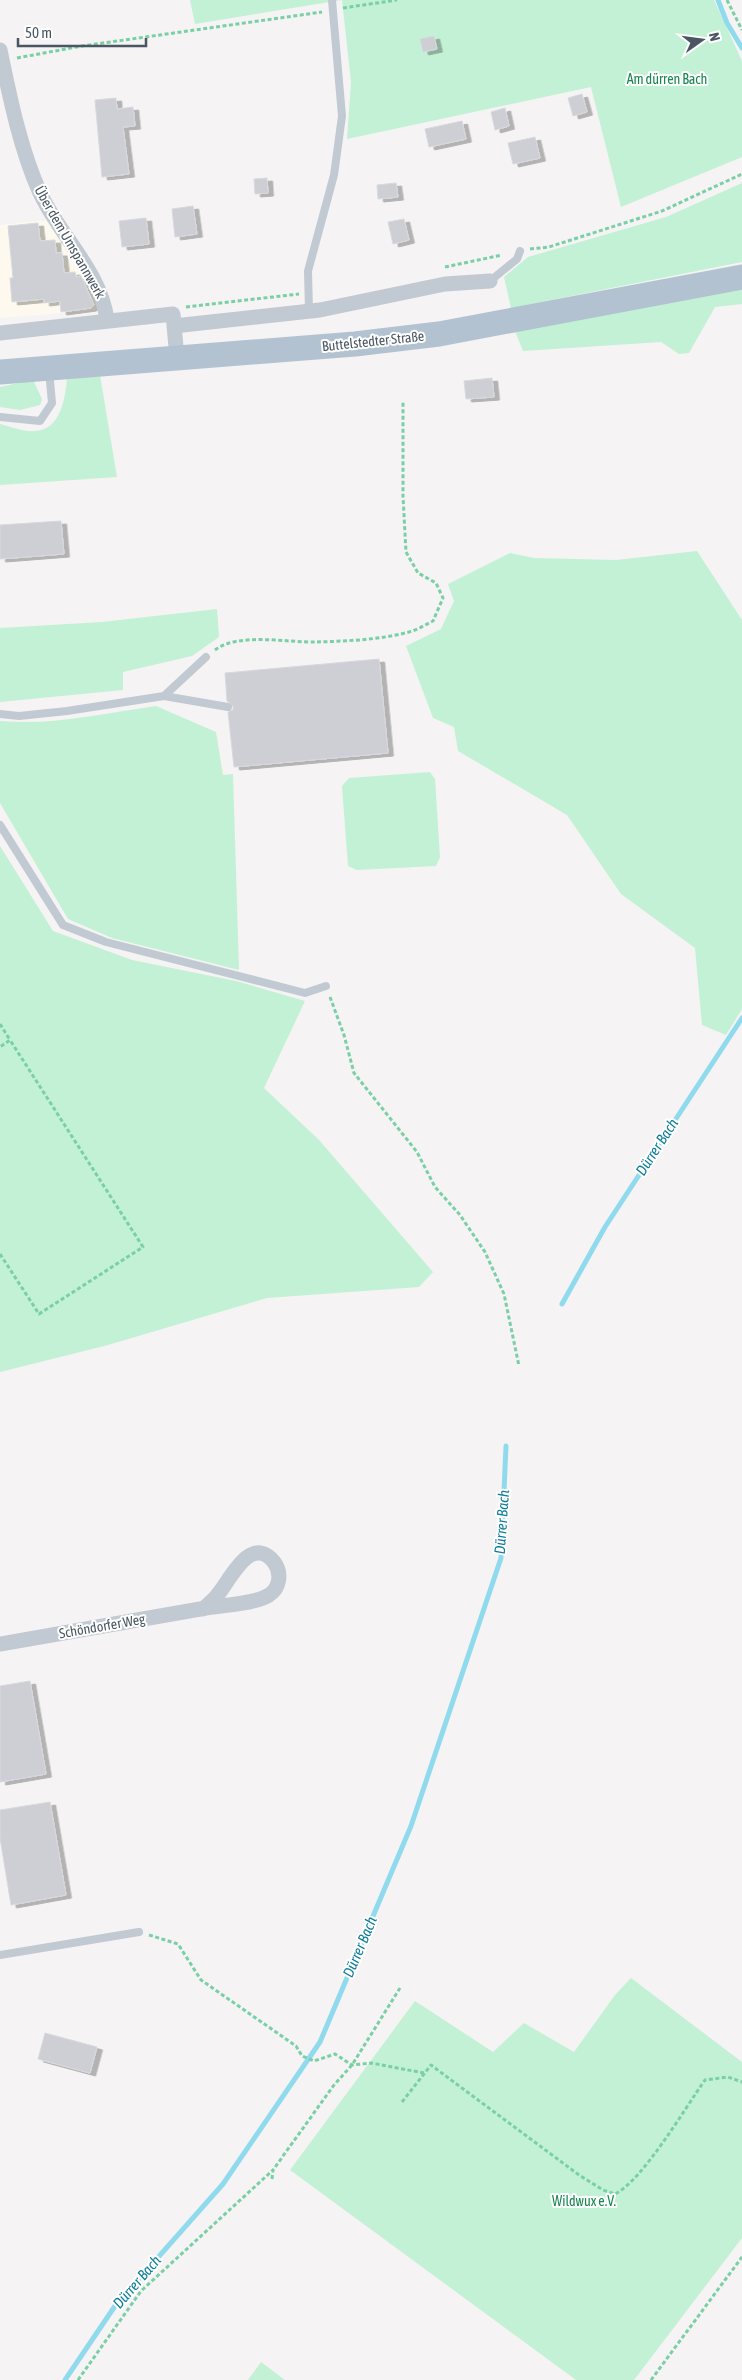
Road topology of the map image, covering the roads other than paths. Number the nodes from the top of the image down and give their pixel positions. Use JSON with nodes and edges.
{"nodes":[{"id":1,"x":332,"y":0,"type":"edge"},
{"id":2,"x":1,"y":55,"type":"edge"},
{"id":3,"x":520,"y":251,"type":"road end"},
{"id":4,"x":742,"y":277,"type":"edge"},
{"id":5,"x":490,"y":281,"type":"joint"},
{"id":6,"x":309,"y":311,"type":"junction"},
{"id":7,"x":107,"y":320,"type":"junction"},
{"id":8,"x":173,"y":320,"type":"junction"},
{"id":9,"x":0,"y":333,"type":"edge"},
{"id":10,"x":177,"y":358,"type":"junction"},
{"id":11,"x":49,"y":368,"type":"junction"},
{"id":12,"x":0,"y":372,"type":"edge"},
{"id":13,"x":0,"y":417,"type":"edge"},
{"id":14,"x":206,"y":657,"type":"road end"},
{"id":15,"x":164,"y":696,"type":"junction"},
{"id":16,"x":228,"y":707,"type":"dead end"},
{"id":17,"x":0,"y":714,"type":"edge"},
{"id":18,"x":0,"y":825,"type":"edge"},
{"id":19,"x":326,"y":986,"type":"road end"},
{"id":20,"x":203,"y":1609,"type":"junction"},
{"id":21,"x":0,"y":1644,"type":"edge"},
{"id":22,"x":139,"y":1932,"type":"road end"},
{"id":23,"x":0,"y":1955,"type":"edge"}],
"edges":[{"from":1,"to":6,"type":"lane"},
{"from":2,"to":7,"type":"street","name":"Über dem Umspannwerk"},
{"from":3,"to":5,"type":"lane"},
{"from":4,"to":10,"type":"main road","name":"Buttelstedter Straße"},
{"from":5,"to":6,"type":"street"},
{"from":6,"to":8,"type":"street"},
{"from":7,"to":8,"type":"street"},
{"from":7,"to":9,"type":"street"},
{"from":8,"to":10,"type":"street"},
{"from":10,"to":11,"type":"main road","name":"Buttelstedter Straße"},
{"from":11,"to":12,"type":"main road","name":"Buttelstedter Straße"},
{"from":11,"to":13,"type":"lane"},
{"from":14,"to":15,"type":"lane"},
{"from":15,"to":16,"type":"lane"},
{"from":15,"to":17,"type":"lane"},
{"from":18,"to":19,"type":"lane"},
{"from":20,"to":20,"type":"street","name":"Schöndorfer Weg"},
{"from":20,"to":21,"type":"street","name":"Schöndorfer Weg"},
{"from":22,"to":23,"type":"lane"}]}
